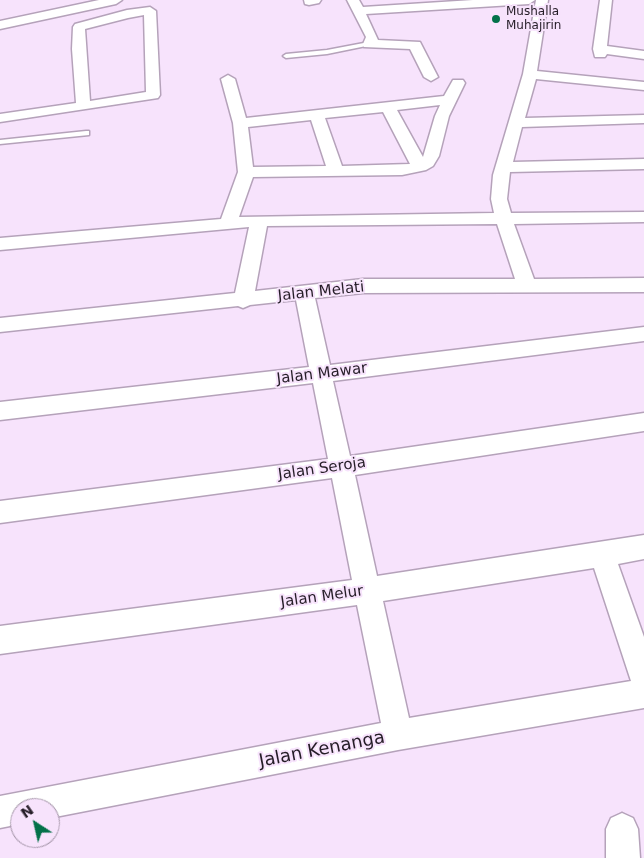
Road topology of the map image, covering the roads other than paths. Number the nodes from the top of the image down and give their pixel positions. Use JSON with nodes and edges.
{"nodes":[{"id":1,"x":67,"y":0,"type":"edge"},
{"id":2,"x":91,"y":0,"type":"edge"},
{"id":3,"x":116,"y":0,"type":"edge"},
{"id":4,"x":529,"y":0,"type":"edge"},
{"id":5,"x":542,"y":0,"type":"edge"},
{"id":6,"x":606,"y":0,"type":"edge"},
{"id":7,"x":150,"y":5,"type":"edge"},
{"id":8,"x":355,"y":6,"type":"edge"},
{"id":9,"x":0,"y":25,"type":"edge"},
{"id":10,"x":369,"y":44,"type":"junction"},
{"id":11,"x":644,"y":55,"type":"edge"},
{"id":12,"x":286,"y":56,"type":"dead end"},
{"id":13,"x":530,"y":74,"type":"junction"},
{"id":14,"x":431,"y":77,"type":"dead end"},
{"id":15,"x":228,"y":79,"type":"dead end"},
{"id":16,"x":458,"y":83,"type":"dead end"},
{"id":17,"x":644,"y":86,"type":"edge"},
{"id":18,"x":449,"y":100,"type":"junction"},
{"id":19,"x":83,"y":106,"type":"junction"},
{"id":20,"x":388,"y":107,"type":"junction"},
{"id":21,"x":317,"y":115,"type":"junction"},
{"id":22,"x":0,"y":118,"type":"edge"},
{"id":23,"x":644,"y":119,"type":"edge"},
{"id":24,"x":516,"y":123,"type":"junction"},
{"id":25,"x":240,"y":124,"type":"junction"},
{"id":26,"x":86,"y":133,"type":"dead end"},
{"id":27,"x":0,"y":142,"type":"edge"},
{"id":28,"x":644,"y":164,"type":"edge"},
{"id":29,"x":420,"y":167,"type":"junction"},
{"id":30,"x":504,"y":167,"type":"junction"},
{"id":31,"x":336,"y":171,"type":"junction"},
{"id":32,"x":246,"y":172,"type":"junction"},
{"id":33,"x":503,"y":217,"type":"junction"},
{"id":34,"x":644,"y":217,"type":"edge"},
{"id":35,"x":259,"y":220,"type":"junction"},
{"id":36,"x":229,"y":222,"type":"junction"},
{"id":37,"x":0,"y":244,"type":"edge"},
{"id":38,"x":644,"y":285,"type":"edge"},
{"id":39,"x":527,"y":286,"type":"junction"},
{"id":40,"x":304,"y":293,"type":"junction"},
{"id":41,"x":243,"y":300,"type":"junction"},
{"id":42,"x":0,"y":325,"type":"edge"},
{"id":43,"x":644,"y":334,"type":"edge"},
{"id":44,"x":321,"y":374,"type":"junction"},
{"id":45,"x":0,"y":411,"type":"edge"},
{"id":46,"x":644,"y":422,"type":"edge"},
{"id":47,"x":341,"y":467,"type":"junction"},
{"id":48,"x":0,"y":512,"type":"edge"},
{"id":49,"x":644,"y":547,"type":"edge"},
{"id":50,"x":602,"y":556,"type":"junction"},
{"id":51,"x":367,"y":591,"type":"junction"},
{"id":52,"x":0,"y":640,"type":"edge"},
{"id":53,"x":644,"y":677,"type":"edge"},
{"id":54,"x":644,"y":693,"type":"edge"},
{"id":55,"x":398,"y":735,"type":"junction"},
{"id":56,"x":0,"y":812,"type":"edge"}],
"edges":[{"from":1,"to":2,"type":"street"},
{"from":3,"to":9,"type":"street"},
{"from":4,"to":8,"type":"street"},
{"from":5,"to":13,"type":"street"},
{"from":6,"to":11,"type":"street"},
{"from":7,"to":19,"type":"street"},
{"from":7,"to":19,"type":"street"},
{"from":8,"to":10,"type":"street"},
{"from":10,"to":12,"type":"lane"},
{"from":10,"to":14,"type":"street"},
{"from":13,"to":17,"type":"street"},
{"from":13,"to":24,"type":"street"},
{"from":15,"to":25,"type":"street"},
{"from":16,"to":18,"type":"street"},
{"from":18,"to":20,"type":"street"},
{"from":18,"to":29,"type":"street"},
{"from":19,"to":22,"type":"street"},
{"from":20,"to":21,"type":"street"},
{"from":20,"to":29,"type":"street"},
{"from":21,"to":25,"type":"street"},
{"from":21,"to":31,"type":"street"},
{"from":23,"to":24,"type":"street"},
{"from":24,"to":30,"type":"street"},
{"from":25,"to":32,"type":"street"},
{"from":26,"to":27,"type":"lane"},
{"from":28,"to":30,"type":"street"},
{"from":29,"to":31,"type":"street"},
{"from":30,"to":33,"type":"street"},
{"from":31,"to":32,"type":"street"},
{"from":32,"to":36,"type":"street"},
{"from":33,"to":34,"type":"street"},
{"from":33,"to":35,"type":"street"},
{"from":33,"to":39,"type":"street"},
{"from":35,"to":36,"type":"street"},
{"from":35,"to":41,"type":"street"},
{"from":36,"to":37,"type":"street"},
{"from":38,"to":39,"type":"street","name":"Jalan Melati"},
{"from":39,"to":40,"type":"street","name":"Jalan Melati"},
{"from":40,"to":41,"type":"street","name":"Jalan Melati"},
{"from":40,"to":44,"type":"street"},
{"from":41,"to":42,"type":"street","name":"Jalan Melati"},
{"from":43,"to":44,"type":"street","name":"Jalan Mawar"},
{"from":44,"to":45,"type":"street","name":"Jalan Mawar"},
{"from":44,"to":47,"type":"street"},
{"from":46,"to":47,"type":"street","name":"Jalan Seroja"},
{"from":47,"to":48,"type":"street","name":"Jalan Seroja"},
{"from":47,"to":51,"type":"street"},
{"from":49,"to":50,"type":"street","name":"Jalan Melur"},
{"from":50,"to":51,"type":"street","name":"Jalan Melur"},
{"from":50,"to":53,"type":"street"},
{"from":51,"to":52,"type":"street","name":"Jalan Melur"},
{"from":51,"to":55,"type":"street"},
{"from":54,"to":55,"type":"street","name":"Jalan Kenanga"},
{"from":55,"to":56,"type":"street","name":"Jalan Kenanga"}]}
